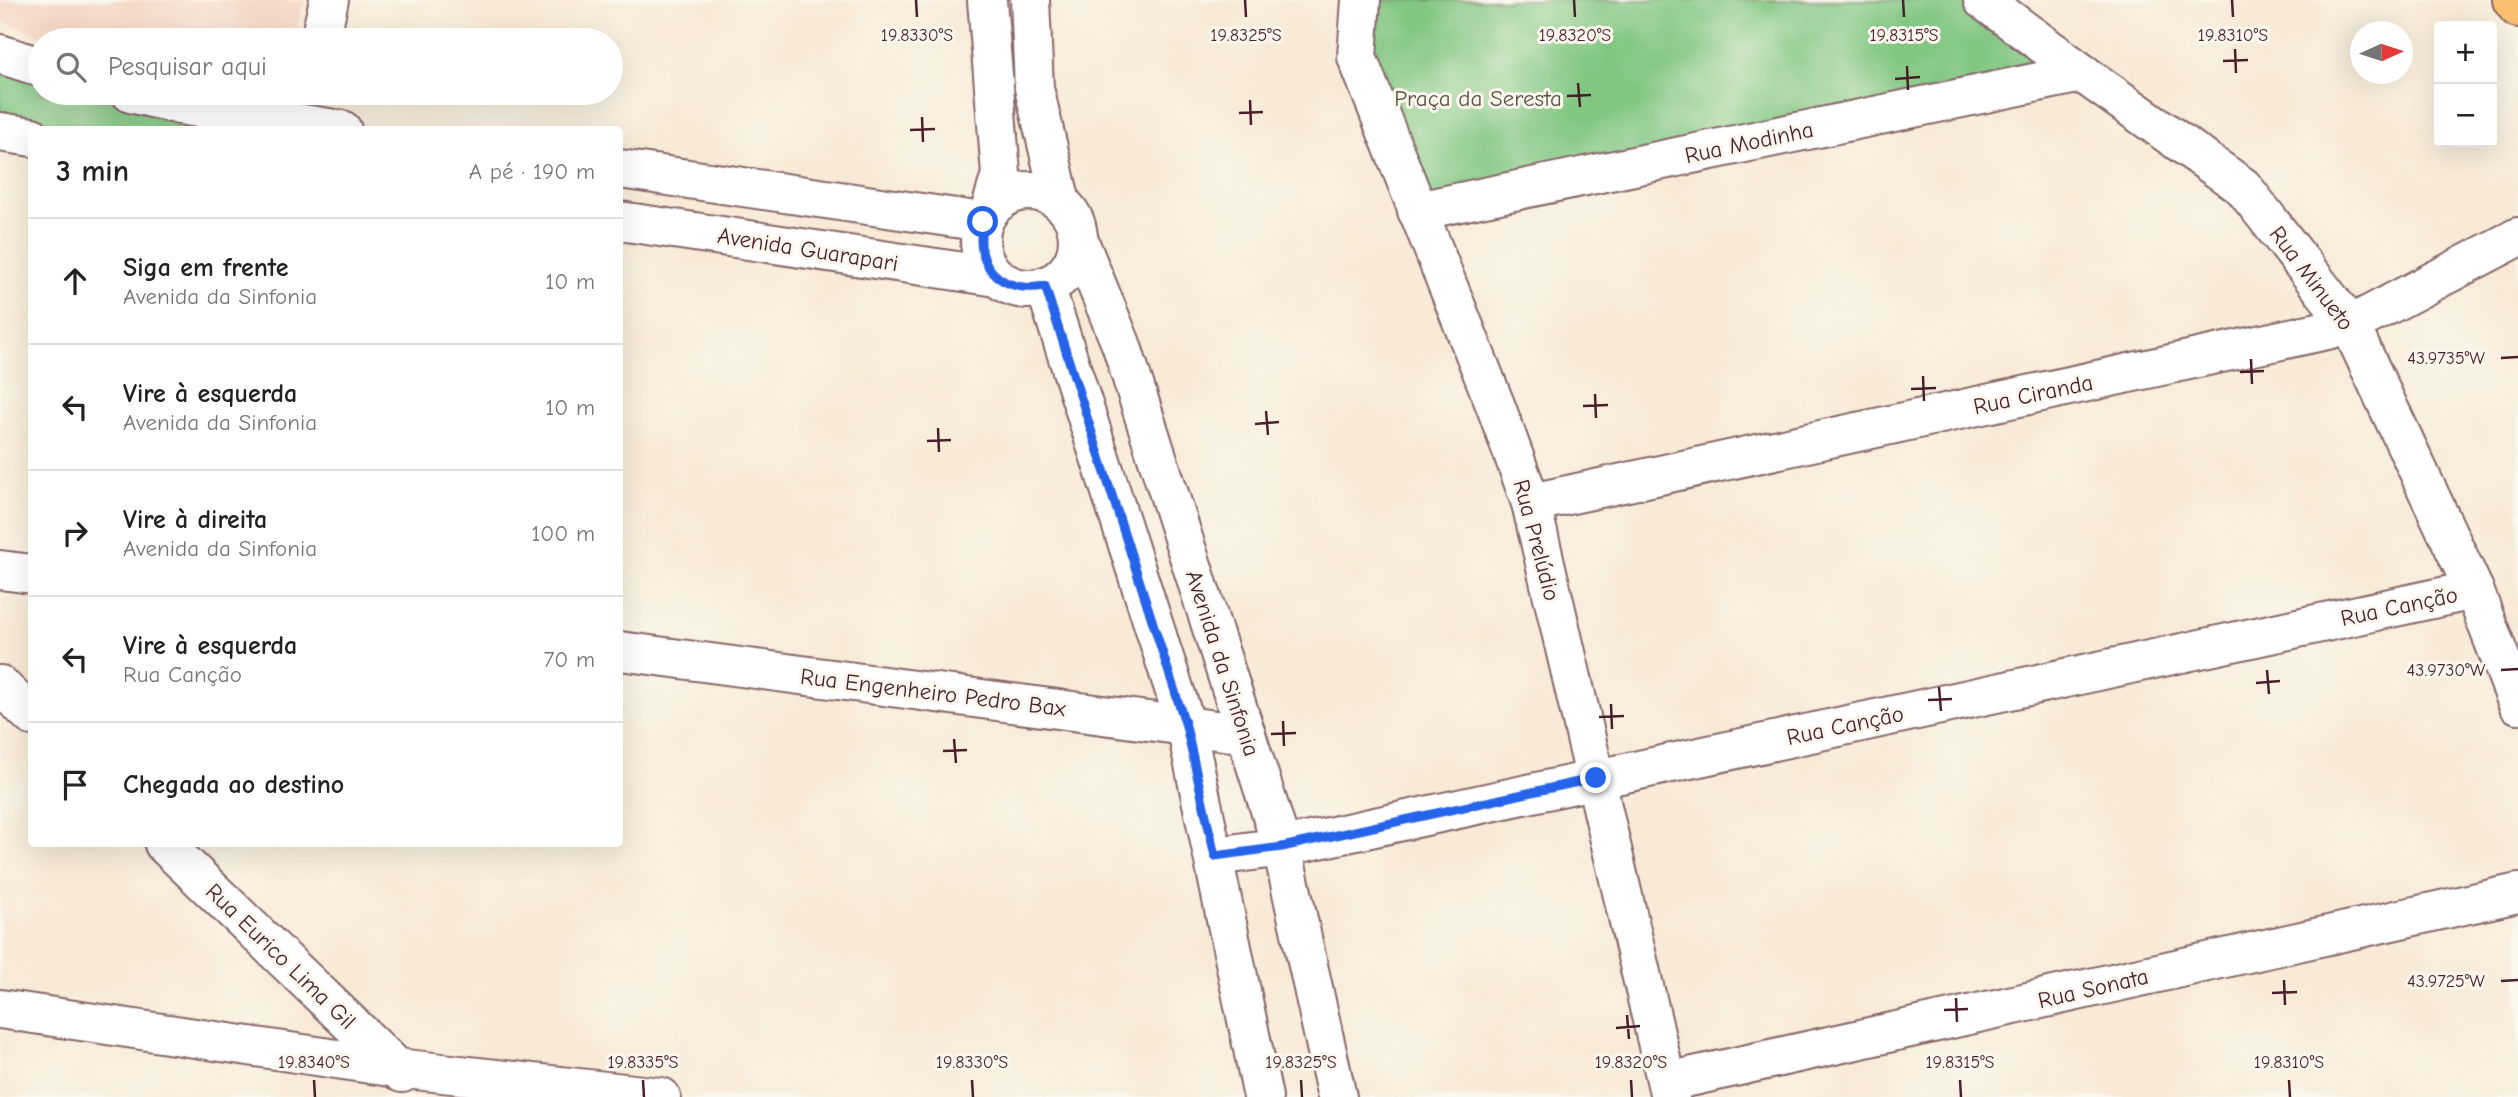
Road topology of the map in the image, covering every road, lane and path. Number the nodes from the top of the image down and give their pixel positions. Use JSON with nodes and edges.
{"nodes":[{"id":1,"x":329,"y":0,"type":"edge"},
{"id":2,"x":987,"y":0,"type":"edge"},
{"id":3,"x":1030,"y":0,"type":"edge"},
{"id":4,"x":1361,"y":0,"type":"edge"},
{"id":5,"x":1983,"y":0,"type":"edge"},
{"id":6,"x":2512,"y":0,"type":"edge"},
{"id":7,"x":2518,"y":8,"type":"edge"},
{"id":8,"x":323,"y":28,"type":"edge"},
{"id":9,"x":0,"y":54,"type":"edge"},
{"id":10,"x":28,"y":63,"type":"edge"},
{"id":11,"x":2081,"y":73,"type":"junction"},
{"id":12,"x":181,"y":105,"type":"edge"},
{"id":13,"x":303,"y":115,"type":"edge"},
{"id":14,"x":332,"y":126,"type":"edge"},
{"id":15,"x":0,"y":132,"type":"edge"},
{"id":16,"x":28,"y":136,"type":"edge"},
{"id":17,"x":623,"y":169,"type":"edge"},
{"id":18,"x":1061,"y":203,"type":"junction"},
{"id":19,"x":1417,"y":211,"type":"junction"},
{"id":20,"x":987,"y":215,"type":"junction"},
{"id":21,"x":623,"y":221,"type":"edge"},
{"id":22,"x":2518,"y":236,"type":"edge"},
{"id":23,"x":1078,"y":239,"type":"junction"},
{"id":24,"x":997,"y":277,"type":"junction"},
{"id":25,"x":1045,"y":286,"type":"junction"},
{"id":26,"x":2350,"y":325,"type":"junction"},
{"id":27,"x":1531,"y":503,"type":"junction"},
{"id":28,"x":0,"y":570,"type":"edge"},
{"id":29,"x":28,"y":574,"type":"edge"},
{"id":30,"x":2474,"y":590,"type":"junction"},
{"id":31,"x":623,"y":651,"type":"edge"},
{"id":32,"x":0,"y":685,"type":"edge"},
{"id":33,"x":2518,"y":704,"type":"edge"},
{"id":34,"x":28,"y":712,"type":"edge"},
{"id":35,"x":1186,"y":726,"type":"junction"},
{"id":36,"x":1246,"y":734,"type":"junction"},
{"id":37,"x":1596,"y":778,"type":"junction"},
{"id":38,"x":167,"y":847,"type":"edge"},
{"id":39,"x":1282,"y":847,"type":"junction"},
{"id":40,"x":1215,"y":856,"type":"junction"},
{"id":41,"x":2518,"y":893,"type":"edge"},
{"id":42,"x":0,"y":1009,"type":"edge"},
{"id":43,"x":397,"y":1068,"type":"junction"},
{"id":44,"x":1669,"y":1090,"type":"edge"},
{"id":45,"x":428,"y":1097,"type":"edge"},
{"id":46,"x":661,"y":1097,"type":"edge"},
{"id":47,"x":1263,"y":1097,"type":"edge"},
{"id":48,"x":1337,"y":1097,"type":"edge"}],
"edges":[{"from":1,"to":8,"type":"street"},
{"from":2,"to":20,"type":"street"},
{"from":3,"to":18,"type":"street","name":"Avenida da Sinfonia"},
{"from":4,"to":19,"type":"street","name":"Rua Prelúdio"},
{"from":5,"to":11,"type":"street","name":"Rua Minueto"},
{"from":6,"to":7,"type":"main road"},
{"from":9,"to":10,"type":"street"},
{"from":11,"to":19,"type":"street","name":"Rua Modinha"},
{"from":11,"to":26,"type":"street","name":"Rua Minueto"},
{"from":12,"to":13,"type":"street"},
{"from":13,"to":14,"type":"street"},
{"from":15,"to":16,"type":"street"},
{"from":17,"to":20,"type":"street"},
{"from":18,"to":20,"type":"street"},
{"from":18,"to":23,"type":"street","name":"Avenida da Sinfonia"},
{"from":19,"to":27,"type":"street","name":"Rua Prelúdio"},
{"from":20,"to":24,"type":"street"},
{"from":21,"to":24,"type":"street","name":"Avenida Guarapari"},
{"from":22,"to":26,"type":"street","name":"Rua Ciranda"},
{"from":23,"to":25,"type":"street"},
{"from":23,"to":36,"type":"street","name":"Avenida da Sinfonia"},
{"from":24,"to":25,"type":"street"},
{"from":25,"to":35,"type":"street"},
{"from":26,"to":27,"type":"street","name":"Rua Ciranda"},
{"from":26,"to":30,"type":"street","name":"Rua Minueto"},
{"from":27,"to":37,"type":"street","name":"Rua Prelúdio"},
{"from":28,"to":29,"type":"street"},
{"from":30,"to":33,"type":"street","name":"Rua Minueto"},
{"from":30,"to":37,"type":"street","name":"Rua Canção"},
{"from":31,"to":35,"type":"street","name":"Rua Engenheiro Pedro Bax"},
{"from":32,"to":34,"type":"street"},
{"from":35,"to":36,"type":"street","name":"Rua Engenheiro Pedro Bax"},
{"from":35,"to":40,"type":"street"},
{"from":36,"to":39,"type":"street","name":"Avenida da Sinfonia"},
{"from":37,"to":39,"type":"street","name":"Rua Canção"},
{"from":37,"to":44,"type":"street","name":"Rua Prelúdio"},
{"from":38,"to":43,"type":"street","name":"Rua Eurico Lima Gil"},
{"from":39,"to":40,"type":"street","name":"Rua Canção"},
{"from":39,"to":48,"type":"street","name":"Avenida da Sinfonia"},
{"from":40,"to":47,"type":"street"},
{"from":41,"to":44,"type":"street","name":"Rua Sonata"},
{"from":42,"to":43,"type":"street"},
{"from":43,"to":45,"type":"street","name":"Rua Eurico Lima Gil"},
{"from":43,"to":46,"type":"street"}]}
